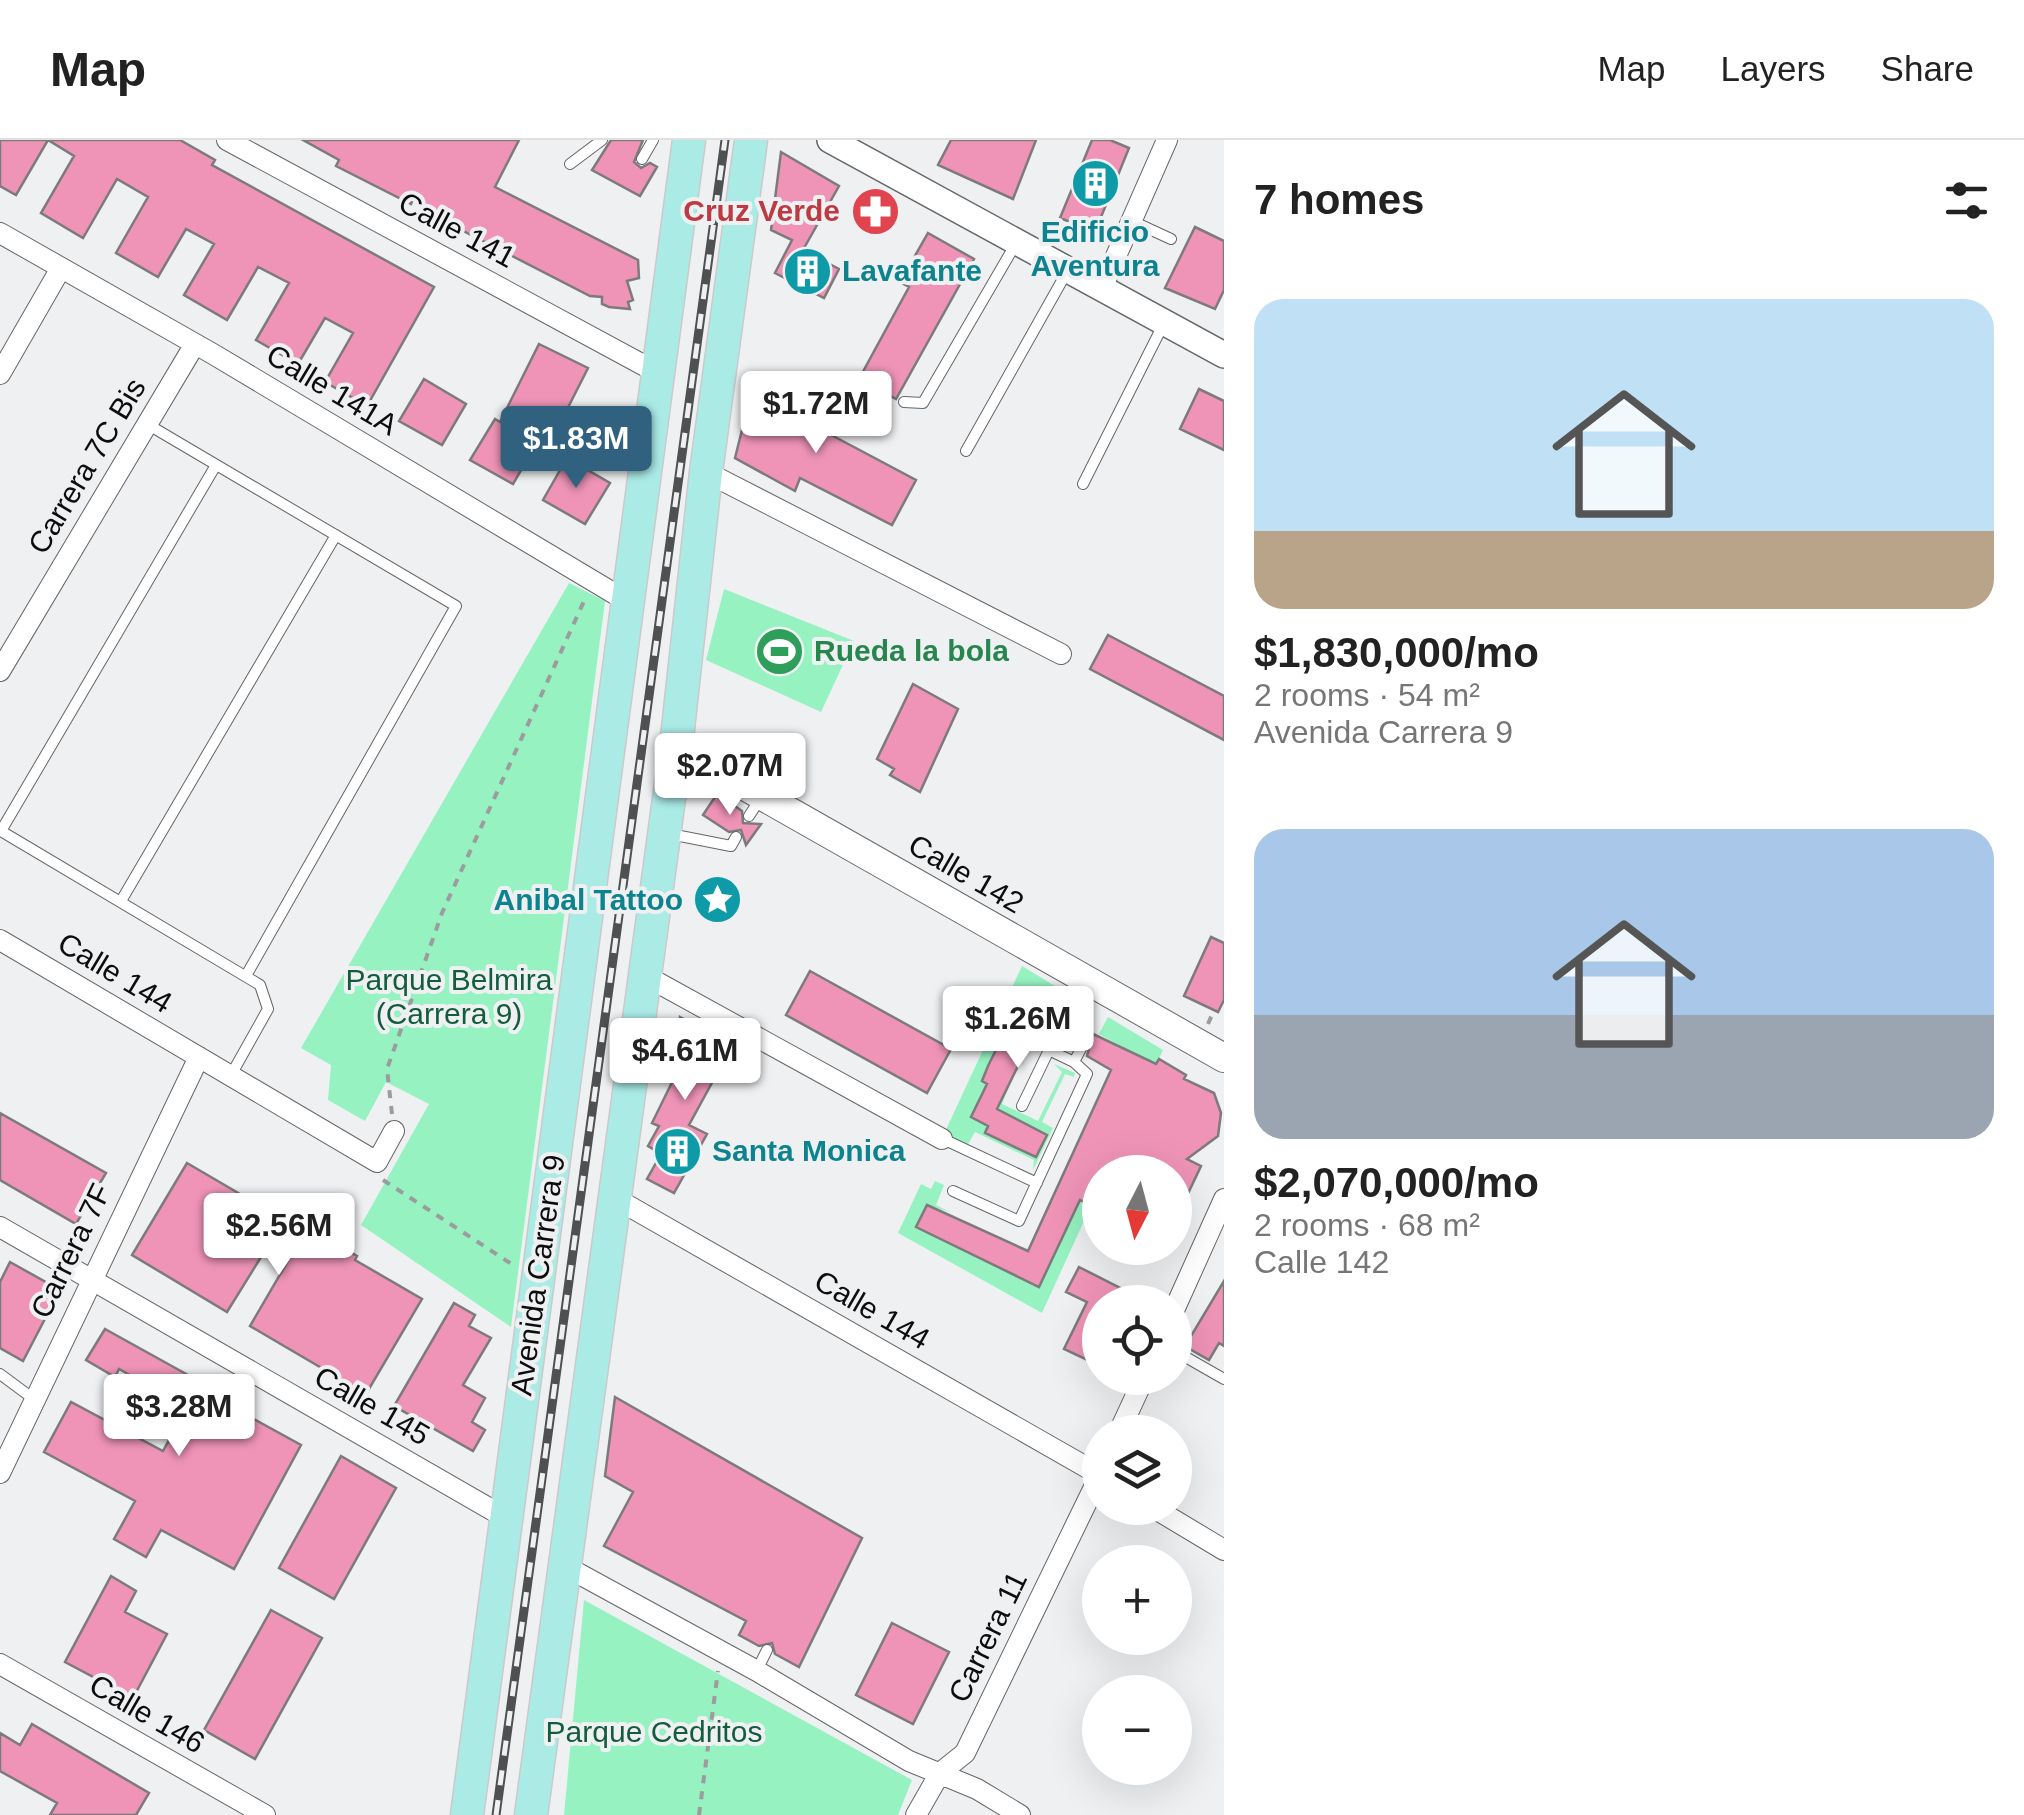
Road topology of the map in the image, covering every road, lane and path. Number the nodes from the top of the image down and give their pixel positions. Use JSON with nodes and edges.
{"nodes":[{"id":1,"x":228,"y":140,"type":"edge"},
{"id":2,"x":602,"y":140,"type":"edge"},
{"id":3,"x":653,"y":140,"type":"edge"},
{"id":4,"x":689,"y":140,"type":"edge"},
{"id":5,"x":751,"y":140,"type":"edge"},
{"id":6,"x":830,"y":140,"type":"edge"},
{"id":7,"x":1167,"y":140,"type":"edge"},
{"id":8,"x":642,"y":159,"type":"dead end"},
{"id":9,"x":570,"y":164,"type":"dead end"},
{"id":10,"x":1132,"y":221,"type":"junction"},
{"id":11,"x":0,"y":233,"type":"edge"},
{"id":12,"x":1172,"y":239,"type":"dead end"},
{"id":13,"x":1018,"y":241,"type":"junction"},
{"id":14,"x":61,"y":268,"type":"junction"},
{"id":15,"x":1068,"y":269,"type":"junction"},
{"id":16,"x":1102,"y":288,"type":"junction"},
{"id":17,"x":1164,"y":322,"type":"junction"},
{"id":18,"x":195,"y":344,"type":"junction"},
{"id":19,"x":1224,"y":355,"type":"edge"},
{"id":20,"x":658,"y":372,"type":"junction"},
{"id":21,"x":0,"y":374,"type":"edge"},
{"id":22,"x":904,"y":402,"type":"dead end"},
{"id":23,"x":147,"y":424,"type":"junction"},
{"id":24,"x":966,"y":451,"type":"dead end"},
{"id":25,"x":216,"y":465,"type":"junction"},
{"id":26,"x":706,"y":472,"type":"junction"},
{"id":27,"x":1083,"y":484,"type":"dead end"},
{"id":28,"x":336,"y":535,"type":"junction"},
{"id":29,"x":593,"y":582,"type":"junction"},
{"id":30,"x":630,"y":604,"type":"junction"},
{"id":31,"x":1061,"y":654,"type":"dead end"},
{"id":32,"x":0,"y":671,"type":"edge"},
{"id":33,"x":676,"y":747,"type":"junction"},
{"id":34,"x":1,"y":830,"type":"edge"},
{"id":35,"x":664,"y":834,"type":"junction"},
{"id":36,"x":736,"y":837,"type":"dead end"},
{"id":37,"x":121,"y":901,"type":"junction"},
{"id":38,"x":0,"y":940,"type":"edge"},
{"id":39,"x":248,"y":974,"type":"junction"},
{"id":40,"x":644,"y":975,"type":"junction"},
{"id":41,"x":1214,"y":1010,"type":"dead end"},
{"id":42,"x":1208,"y":1024,"type":"dead end"},
{"id":43,"x":1086,"y":1040,"type":"dead end"},
{"id":44,"x":199,"y":1057,"type":"junction"},
{"id":45,"x":1224,"y":1058,"type":"edge"},
{"id":46,"x":1074,"y":1062,"type":"junction"},
{"id":47,"x":231,"y":1075,"type":"junction"},
{"id":48,"x":1022,"y":1106,"type":"dead end"},
{"id":49,"x":394,"y":1131,"type":"joint"},
{"id":50,"x":942,"y":1138,"type":"joint"},
{"id":51,"x":376,"y":1162,"type":"junction"},
{"id":52,"x":1037,"y":1184,"type":"junction"},
{"id":53,"x":953,"y":1191,"type":"dead end"},
{"id":54,"x":613,"y":1197,"type":"junction"},
{"id":55,"x":1224,"y":1199,"type":"edge"},
{"id":56,"x":0,"y":1228,"type":"edge"},
{"id":57,"x":90,"y":1279,"type":"junction"},
{"id":58,"x":538,"y":1282,"type":"junction"},
{"id":59,"x":1185,"y":1285,"type":"edge"},
{"id":60,"x":1192,"y":1361,"type":"edge"},
{"id":61,"x":0,"y":1374,"type":"edge"},
{"id":62,"x":1224,"y":1379,"type":"edge"},
{"id":63,"x":35,"y":1400,"type":"junction"},
{"id":64,"x":1082,"y":1465,"type":"edge"},
{"id":65,"x":0,"y":1473,"type":"edge"},
{"id":66,"x":1082,"y":1512,"type":"edge"},
{"id":67,"x":506,"y":1518,"type":"junction"},
{"id":68,"x":1182,"y":1525,"type":"edge"},
{"id":69,"x":1224,"y":1550,"type":"edge"},
{"id":70,"x":563,"y":1565,"type":"junction"},
{"id":71,"x":767,"y":1650,"type":"dead end"},
{"id":72,"x":720,"y":1651,"type":"junction"},
{"id":73,"x":0,"y":1664,"type":"edge"},
{"id":74,"x":757,"y":1671,"type":"junction"},
{"id":75,"x":940,"y":1773,"type":"junction"},
{"id":76,"x":265,"y":1815,"type":"edge"},
{"id":77,"x":467,"y":1815,"type":"edge"},
{"id":78,"x":531,"y":1815,"type":"edge"},
{"id":79,"x":699,"y":1815,"type":"edge"},
{"id":80,"x":916,"y":1815,"type":"edge"},
{"id":81,"x":1020,"y":1815,"type":"edge"}],
"edges":[{"from":1,"to":20,"type":"street","name":"Calle 141"},
{"from":2,"to":9,"type":"lane"},
{"from":3,"to":8,"type":"lane"},
{"from":4,"to":20,"type":"main road","name":"Avenida Carrera 9"},
{"from":5,"to":26,"type":"main road"},
{"from":6,"to":13,"type":"street"},
{"from":7,"to":10,"type":"street"},
{"from":10,"to":12,"type":"lane"},
{"from":10,"to":16,"type":"street"},
{"from":11,"to":14,"type":"street","name":"Calle 141A"},
{"from":13,"to":15,"type":"street"},
{"from":13,"to":22,"type":"lane"},
{"from":14,"to":18,"type":"street","name":"Calle 141A"},
{"from":14,"to":21,"type":"street"},
{"from":15,"to":16,"type":"street"},
{"from":15,"to":24,"type":"lane"},
{"from":16,"to":17,"type":"street"},
{"from":17,"to":19,"type":"street"},
{"from":17,"to":27,"type":"lane"},
{"from":18,"to":23,"type":"street","name":"Carrera 7C Bis"},
{"from":18,"to":29,"type":"street","name":"Calle 141A"},
{"from":20,"to":30,"type":"main road","name":"Avenida Carrera 9"},
{"from":23,"to":25,"type":"lane"},
{"from":23,"to":32,"type":"street","name":"Carrera 7C Bis"},
{"from":25,"to":28,"type":"lane"},
{"from":25,"to":34,"type":"lane"},
{"from":26,"to":31,"type":"street"},
{"from":26,"to":33,"type":"main road"},
{"from":28,"to":37,"type":"lane"},
{"from":28,"to":39,"type":"lane"},
{"from":29,"to":30,"type":"street","name":"Calle 141A"},
{"from":29,"to":49,"type":"path"},
{"from":30,"to":58,"type":"main road","name":"Avenida Carrera 9"},
{"from":33,"to":35,"type":"main road"},
{"from":33,"to":45,"type":"main road","name":"Calle 142"},
{"from":34,"to":37,"type":"lane"},
{"from":35,"to":36,"type":"lane"},
{"from":35,"to":40,"type":"main road"},
{"from":37,"to":39,"type":"lane"},
{"from":38,"to":44,"type":"street","name":"Calle 144"},
{"from":39,"to":47,"type":"lane"},
{"from":40,"to":50,"type":"street"},
{"from":40,"to":54,"type":"main road"},
{"from":41,"to":42,"type":"path"},
{"from":43,"to":46,"type":"lane"},
{"from":44,"to":47,"type":"street","name":"Calle 144"},
{"from":44,"to":57,"type":"street","name":"Carrera 7F"},
{"from":46,"to":48,"type":"lane"},
{"from":46,"to":52,"type":"lane"},
{"from":47,"to":51,"type":"street","name":"Calle 144"},
{"from":49,"to":51,"type":"street"},
{"from":50,"to":52,"type":"lane"},
{"from":51,"to":58,"type":"path"},
{"from":52,"to":53,"type":"lane"},
{"from":54,"to":64,"type":"street","name":"Calle 144"},
{"from":54,"to":70,"type":"main road"},
{"from":55,"to":59,"type":"street"},
{"from":56,"to":57,"type":"street","name":"Calle 145"},
{"from":57,"to":63,"type":"street","name":"Carrera 7F"},
{"from":57,"to":67,"type":"street","name":"Calle 145"},
{"from":58,"to":67,"type":"main road","name":"Avenida Carrera 9"},
{"from":60,"to":62,"type":"lane"},
{"from":61,"to":63,"type":"lane"},
{"from":63,"to":65,"type":"street","name":"Carrera 7F"},
{"from":66,"to":75,"type":"street","name":"Carrera 11"},
{"from":67,"to":77,"type":"main road","name":"Avenida Carrera 9"},
{"from":68,"to":69,"type":"street"},
{"from":70,"to":72,"type":"street"},
{"from":70,"to":78,"type":"main road"},
{"from":71,"to":74,"type":"lane"},
{"from":72,"to":74,"type":"street"},
{"from":72,"to":79,"type":"path"},
{"from":73,"to":76,"type":"street","name":"Calle 146"},
{"from":74,"to":75,"type":"street"},
{"from":75,"to":80,"type":"street","name":"Carrera 11"},
{"from":75,"to":81,"type":"street"}]}
